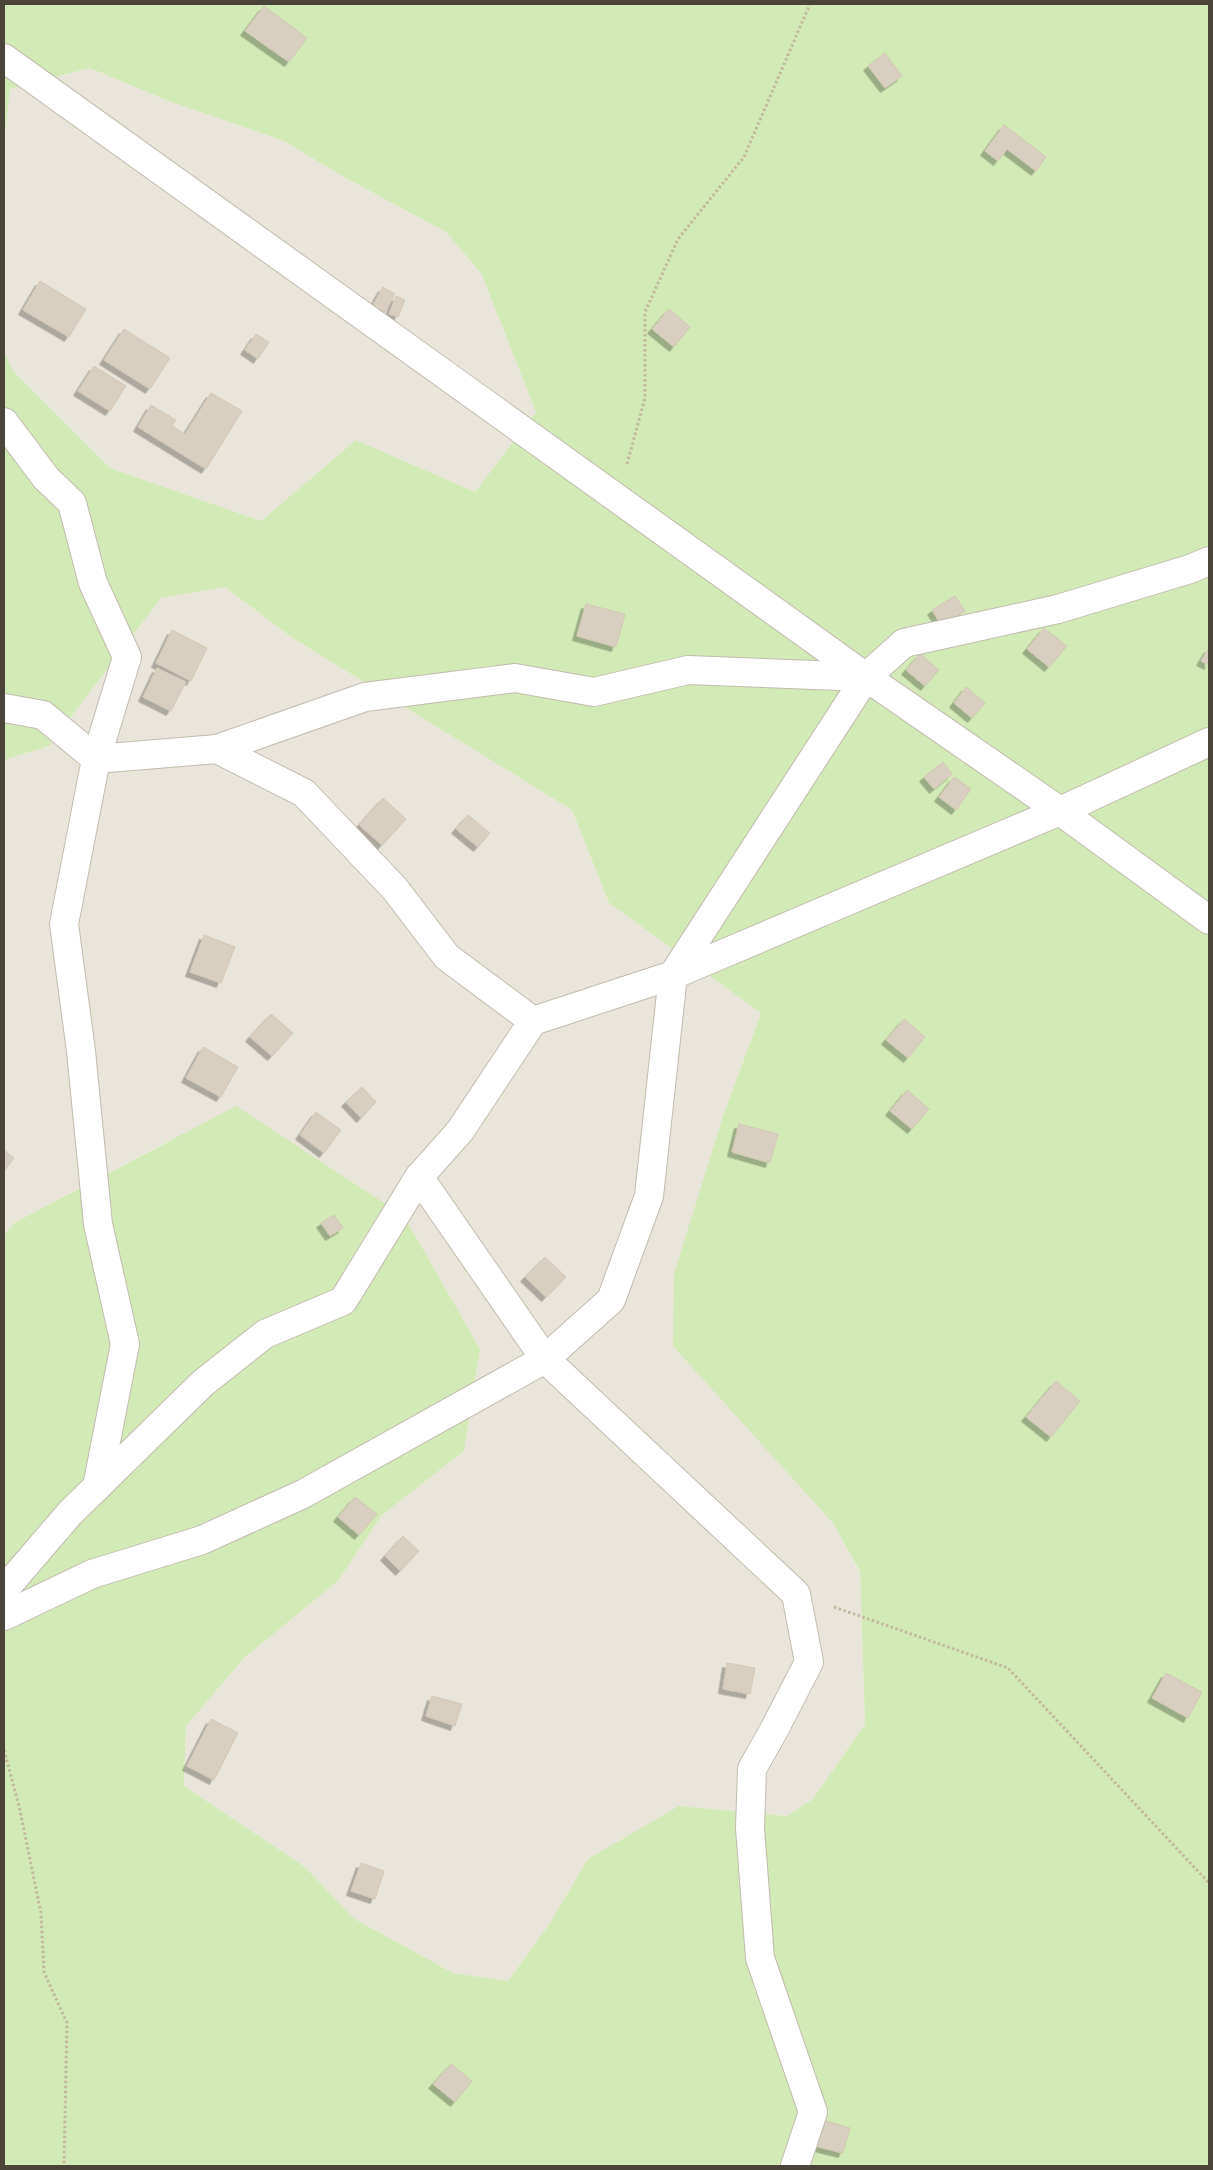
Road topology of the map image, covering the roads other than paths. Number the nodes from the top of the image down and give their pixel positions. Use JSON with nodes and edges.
{"nodes":[{"id":1,"x":4,"y":58,"type":"edge"},
{"id":2,"x":4,"y":422,"type":"edge"},
{"id":3,"x":1209,"y":561,"type":"edge"},
{"id":4,"x":866,"y":677,"type":"junction"},
{"id":5,"x":4,"y":708,"type":"edge"},
{"id":6,"x":1209,"y":742,"type":"edge"},
{"id":7,"x":218,"y":750,"type":"junction"},
{"id":8,"x":96,"y":759,"type":"junction"},
{"id":9,"x":1060,"y":811,"type":"junction"},
{"id":10,"x":1209,"y":920,"type":"edge"},
{"id":11,"x":673,"y":975,"type":"junction"},
{"id":12,"x":533,"y":1021,"type":"junction"},
{"id":13,"x":419,"y":1177,"type":"junction"},
{"id":14,"x":545,"y":1359,"type":"junction"},
{"id":15,"x":97,"y":1487,"type":"junction"},
{"id":16,"x":4,"y":1590,"type":"edge"},
{"id":17,"x":4,"y":1616,"type":"edge"},
{"id":18,"x":795,"y":2166,"type":"edge"}],
"edges":[{"from":1,"to":4,"type":"street"},
{"from":2,"to":8,"type":"street"},
{"from":3,"to":4,"type":"street"},
{"from":4,"to":7,"type":"street"},
{"from":4,"to":9,"type":"street"},
{"from":4,"to":11,"type":"street"},
{"from":5,"to":8,"type":"street"},
{"from":6,"to":9,"type":"street"},
{"from":7,"to":8,"type":"street"},
{"from":7,"to":12,"type":"street"},
{"from":8,"to":15,"type":"street"},
{"from":9,"to":10,"type":"street"},
{"from":9,"to":11,"type":"street"},
{"from":11,"to":12,"type":"street"},
{"from":11,"to":14,"type":"street"},
{"from":12,"to":13,"type":"street"},
{"from":13,"to":14,"type":"street"},
{"from":13,"to":15,"type":"street"},
{"from":14,"to":17,"type":"street"},
{"from":14,"to":18,"type":"street"},
{"from":15,"to":16,"type":"street"}]}
